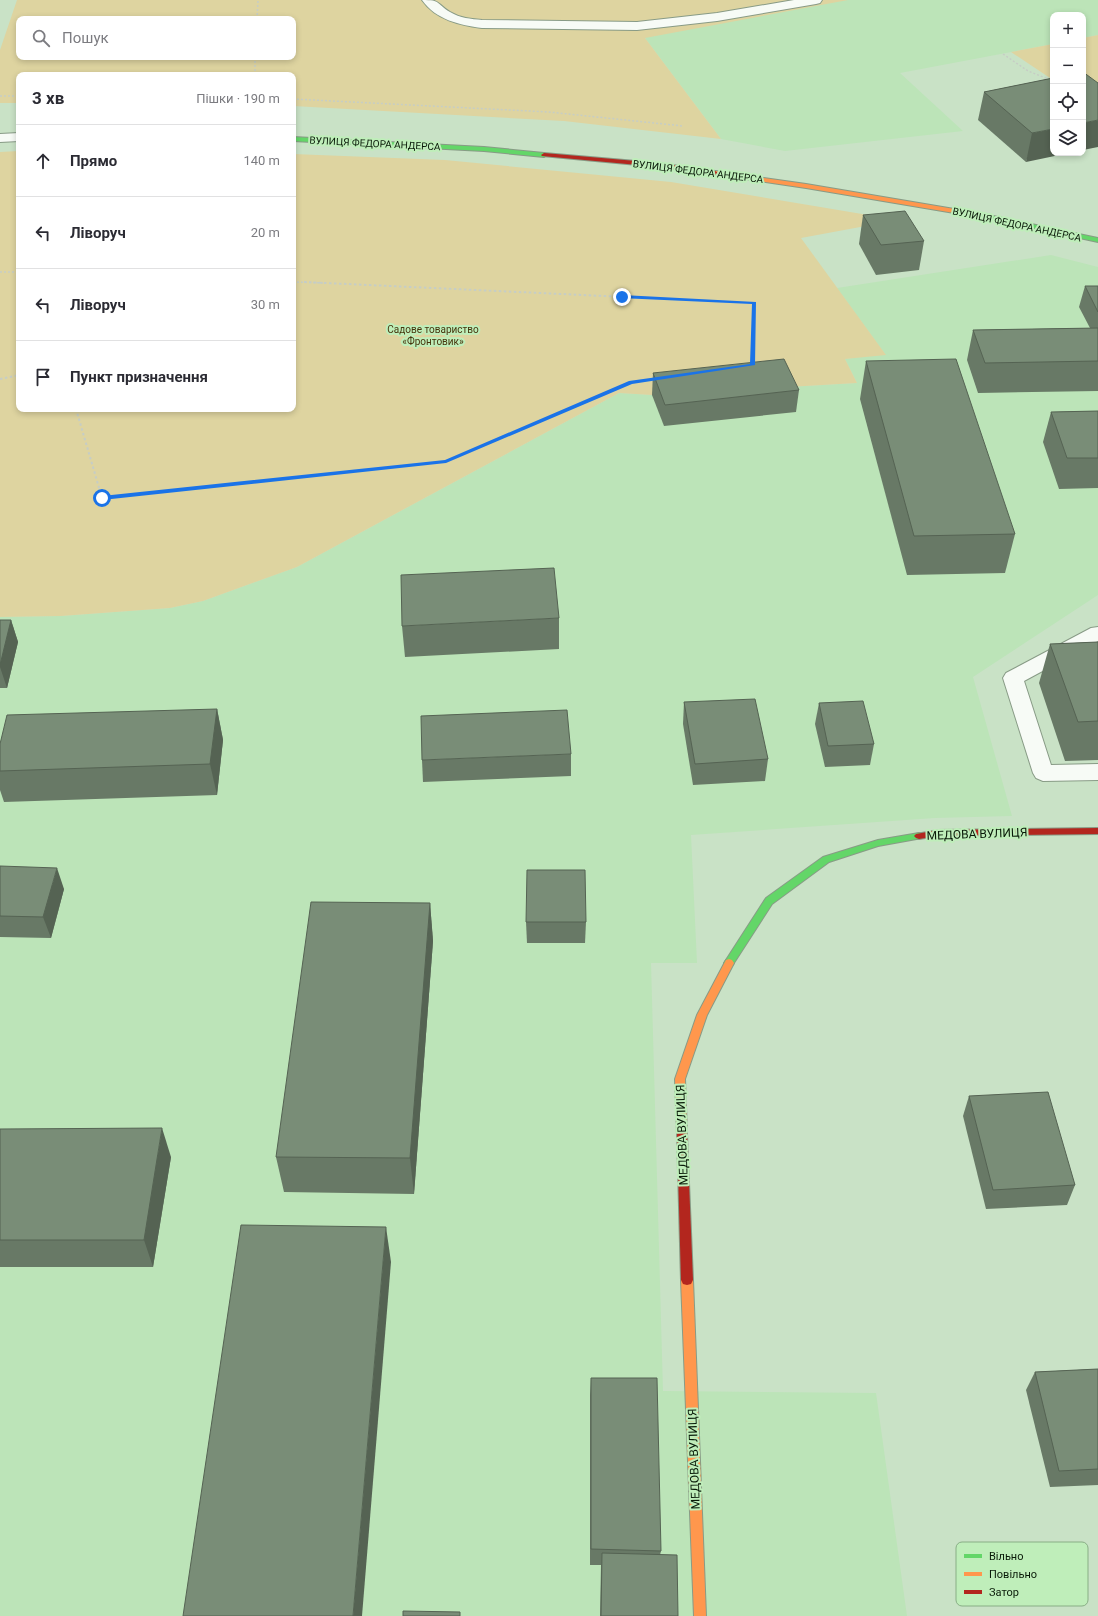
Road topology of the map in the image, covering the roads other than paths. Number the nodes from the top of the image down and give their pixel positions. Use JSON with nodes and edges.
{"nodes":[{"id":1,"x":428,"y":0,"type":"edge"},
{"id":2,"x":816,"y":0,"type":"edge"},
{"id":3,"x":0,"y":138,"type":"edge"},
{"id":4,"x":16,"y":138,"type":"edge"},
{"id":5,"x":296,"y":139,"type":"edge"},
{"id":6,"x":1098,"y":240,"type":"edge"},
{"id":7,"x":1098,"y":633,"type":"edge"},
{"id":8,"x":1098,"y":772,"type":"edge"},
{"id":9,"x":1098,"y":831,"type":"edge"},
{"id":10,"x":700,"y":1616,"type":"edge"}],
"edges":[{"from":1,"to":2,"type":"lane"},
{"from":3,"to":4,"type":"street"},
{"from":5,"to":6,"type":"street","name":"ВУЛИЦЯ ФЕДОРА АНДЕРСА"},
{"from":7,"to":8,"type":"lane"},
{"from":9,"to":10,"type":"street","name":"МЕДОВА ВУЛИЦЯ"}]}
